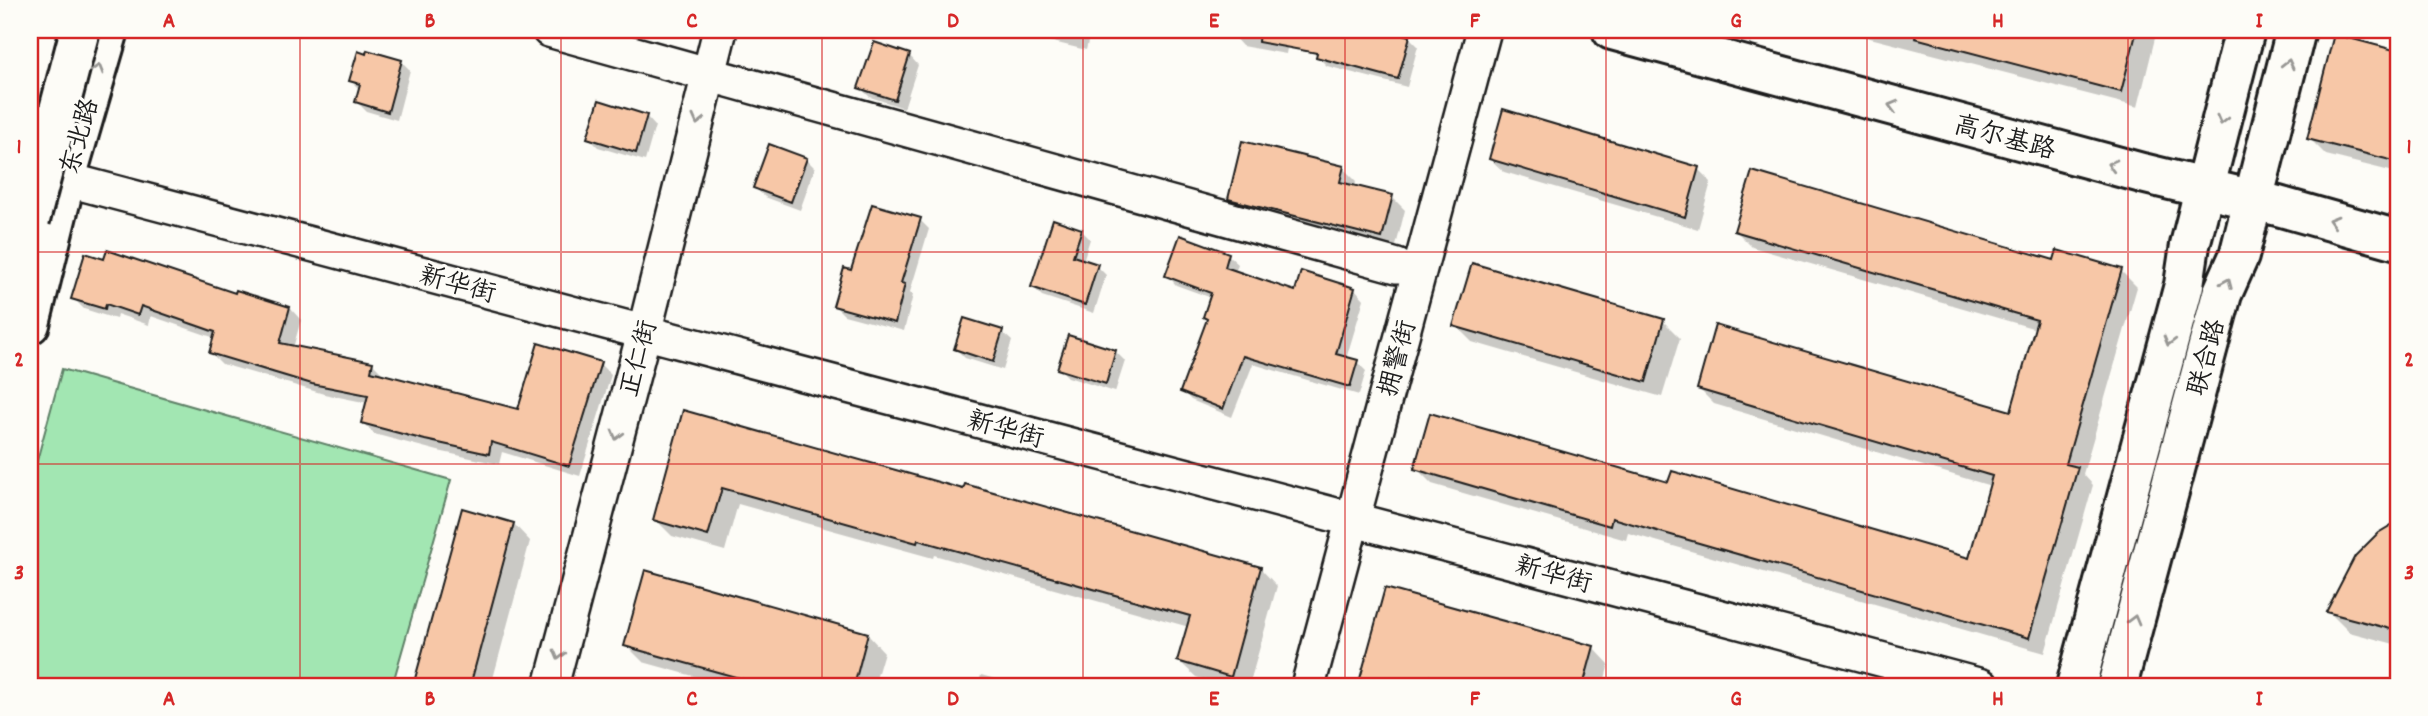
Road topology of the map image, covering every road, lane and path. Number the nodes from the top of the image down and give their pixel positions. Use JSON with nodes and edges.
{"nodes":[{"id":1,"x":45,"y":30,"type":"edge"},
{"id":2,"x":80,"y":30,"type":"edge"},
{"id":3,"x":109,"y":30,"type":"edge"},
{"id":4,"x":548,"y":30,"type":"edge"},
{"id":5,"x":720,"y":30,"type":"edge"},
{"id":6,"x":1484,"y":30,"type":"edge"},
{"id":7,"x":1612,"y":30,"type":"edge"},
{"id":8,"x":2245,"y":30,"type":"edge"},
{"id":9,"x":2296,"y":30,"type":"edge"},
{"id":10,"x":709,"y":74,"type":"junction"},
{"id":11,"x":30,"y":89,"type":"edge"},
{"id":12,"x":48,"y":174,"type":"edge"},
{"id":13,"x":2204,"y":188,"type":"junction"},
{"id":14,"x":2253,"y":200,"type":"junction"},
{"id":15,"x":30,"y":220,"type":"edge"},
{"id":16,"x":2398,"y":240,"type":"edge"},
{"id":17,"x":1396,"y":266,"type":"dead end"},
{"id":18,"x":30,"y":324,"type":"edge"},
{"id":19,"x":644,"y":333,"type":"junction"},
{"id":20,"x":1353,"y":520,"type":"junction"},
{"id":21,"x":551,"y":686,"type":"edge"},
{"id":22,"x":1308,"y":686,"type":"edge"},
{"id":23,"x":1982,"y":686,"type":"edge"},
{"id":24,"x":2076,"y":686,"type":"edge"},
{"id":25,"x":2117,"y":686,"type":"edge"}],
"edges":[{"from":1,"to":11,"type":"main road"},
{"from":2,"to":15,"type":"main road","name":"东北路","bridge":true},
{"from":12,"to":3,"type":"main road","name":"东北路","one_way":true},
{"from":4,"to":10,"type":"street"},
{"from":5,"to":10,"type":"street","name":"正仁街"},
{"from":6,"to":20,"type":"street","name":"拥警街"},
{"from":13,"to":7,"type":"main road","name":"高尔基路","one_way":true},
{"from":8,"to":13,"type":"main road","name":"联合路","one_way":true},
{"from":14,"to":9,"type":"main road","name":"联合路","one_way":true},
{"from":10,"to":17,"type":"street"},
{"from":10,"to":19,"type":"street","name":"正仁街","one_way":true},
{"from":12,"to":18,"type":"main road","name":"东北路"},
{"from":12,"to":19,"type":"street","name":"新华街"},
{"from":13,"to":14,"type":"main road","name":"高尔基路"},
{"from":13,"to":24,"type":"main road","name":"联合路","one_way":true},
{"from":16,"to":14,"type":"main road","name":"高尔基路","one_way":true},
{"from":25,"to":14,"type":"main road","name":"联合路","one_way":true},
{"from":19,"to":20,"type":"street","name":"新华街"},
{"from":19,"to":21,"type":"street","name":"正仁街","one_way":true},
{"from":20,"to":22,"type":"street","name":"拥警街"},
{"from":20,"to":23,"type":"street","name":"新华街"}]}
